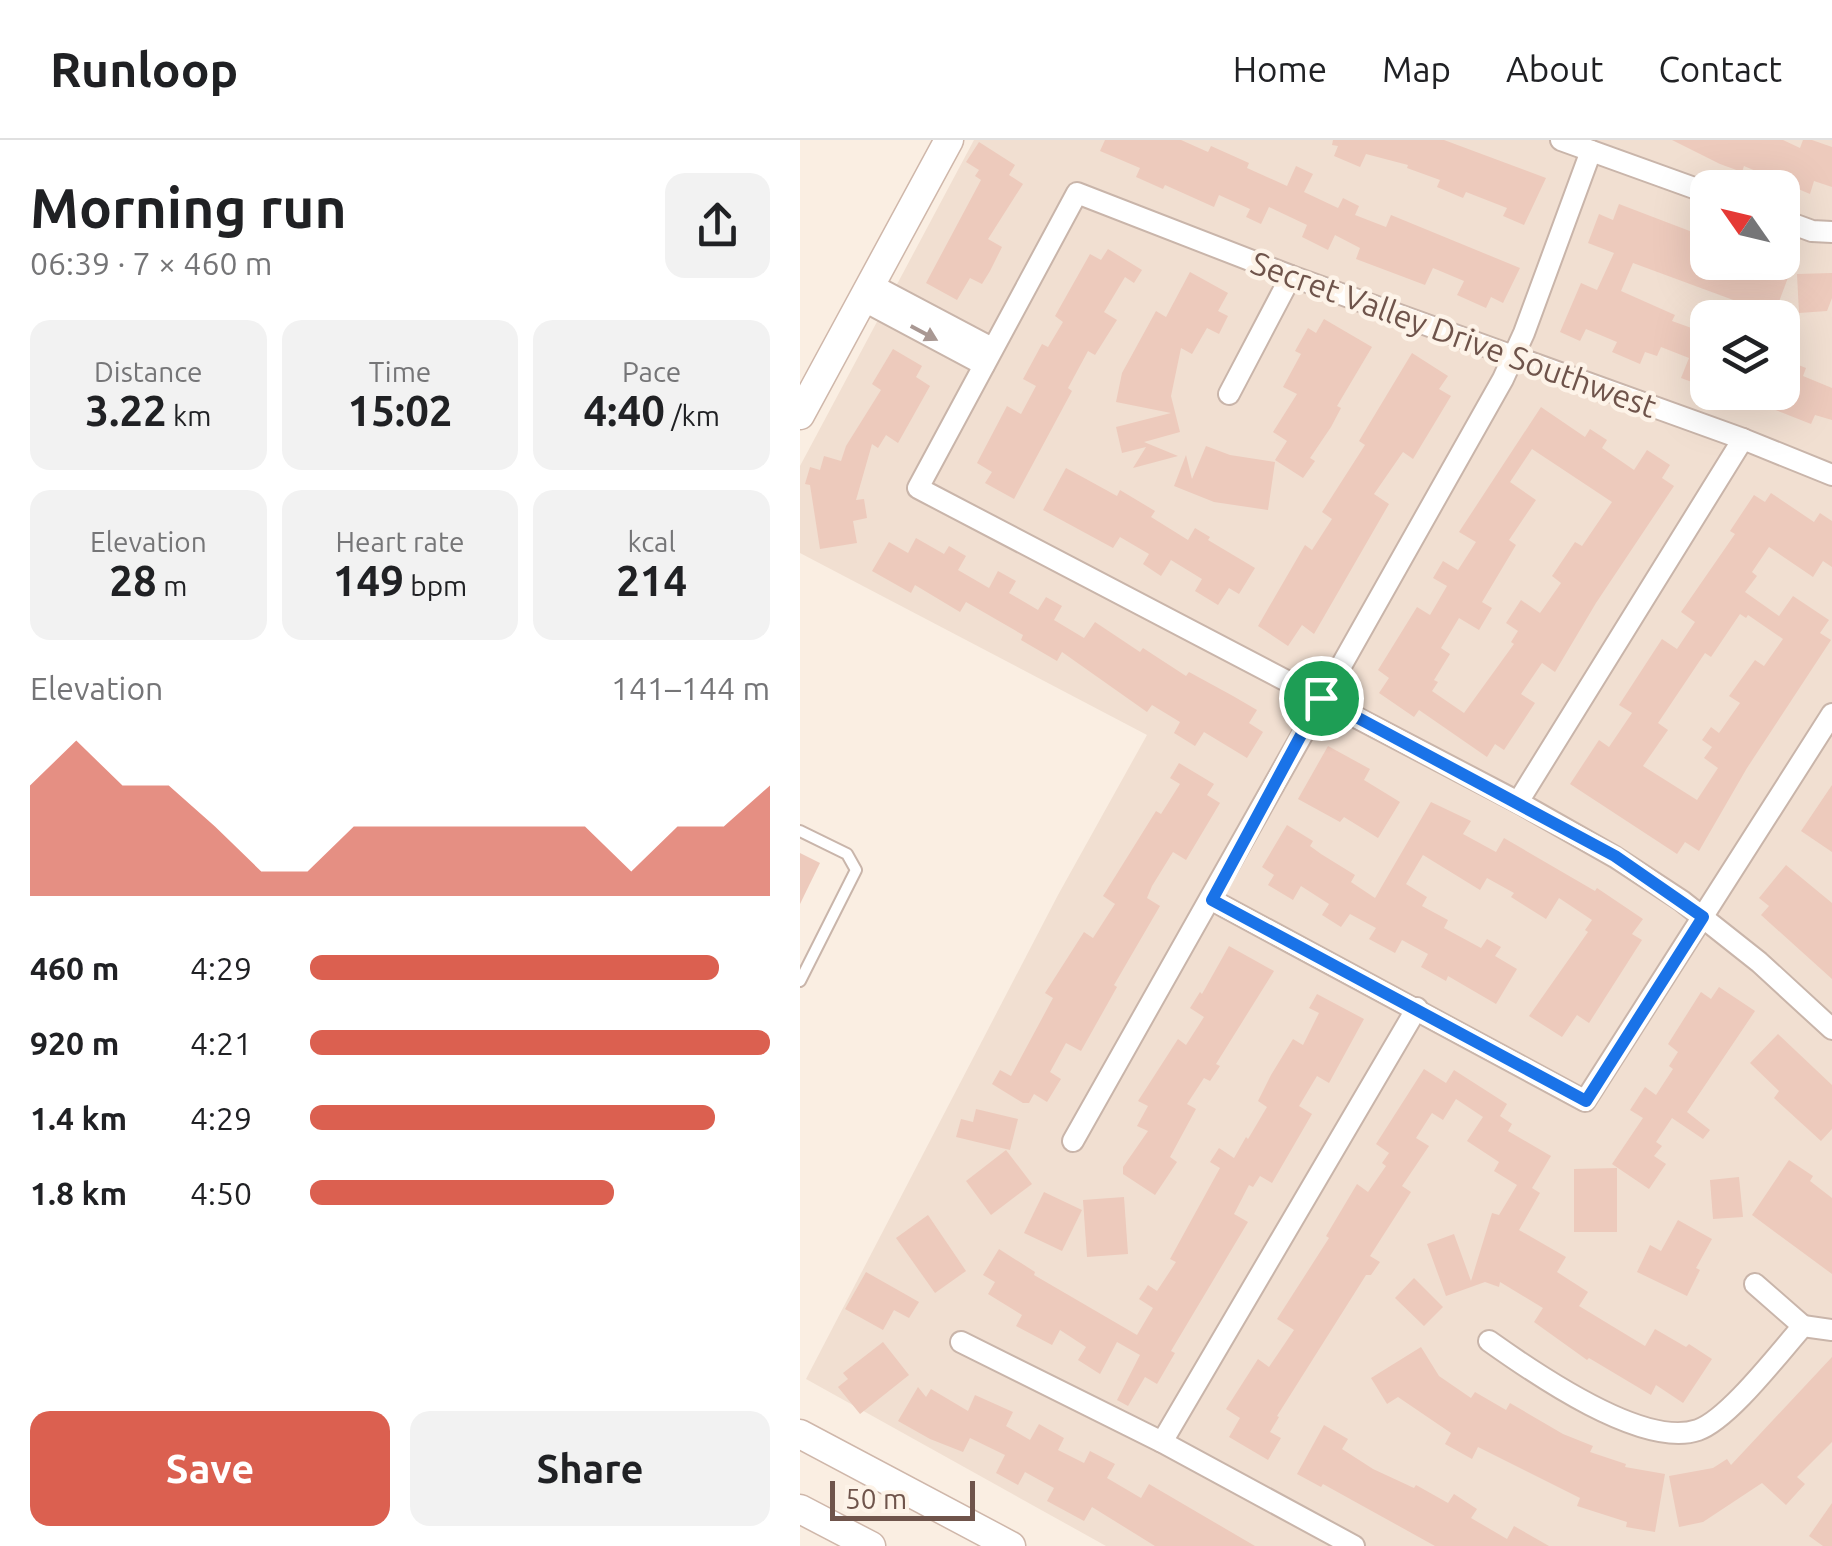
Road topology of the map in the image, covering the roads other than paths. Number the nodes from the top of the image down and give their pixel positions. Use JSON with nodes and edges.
{"nodes":[{"id":1,"x":949,"y":140,"type":"edge"},
{"id":2,"x":1560,"y":140,"type":"edge"},
{"id":3,"x":1591,"y":151,"type":"junction"},
{"id":4,"x":1690,"y":187,"type":"edge"},
{"id":5,"x":1800,"y":226,"type":"edge"},
{"id":6,"x":1832,"y":232,"type":"edge"},
{"id":7,"x":1291,"y":276,"type":"junction"},
{"id":8,"x":868,"y":293,"type":"junction"},
{"id":9,"x":988,"y":356,"type":"junction"},
{"id":10,"x":1514,"y":357,"type":"junction"},
{"id":11,"x":1229,"y":394,"type":"dead end"},
{"id":12,"x":800,"y":415,"type":"edge"},
{"id":13,"x":1744,"y":439,"type":"junction"},
{"id":14,"x":1832,"y":475,"type":"edge"},
{"id":15,"x":1321,"y":698,"type":"junction"},
{"id":16,"x":1832,"y":714,"type":"edge"},
{"id":17,"x":1518,"y":802,"type":"junction"},
{"id":18,"x":800,"y":831,"type":"edge"},
{"id":19,"x":1212,"y":900,"type":"junction"},
{"id":20,"x":1703,"y":917,"type":"junction"},
{"id":21,"x":801,"y":975,"type":"edge"},
{"id":22,"x":1417,"y":1008,"type":"junction"},
{"id":23,"x":1832,"y":1030,"type":"edge"},
{"id":24,"x":1073,"y":1141,"type":"dead end"},
{"id":25,"x":1755,"y":1284,"type":"dead end"},
{"id":26,"x":1802,"y":1326,"type":"junction"},
{"id":27,"x":1832,"y":1330,"type":"edge"},
{"id":28,"x":1488,"y":1341,"type":"dead end"},
{"id":29,"x":961,"y":1342,"type":"dead end"},
{"id":30,"x":800,"y":1434,"type":"edge"},
{"id":31,"x":1162,"y":1442,"type":"junction"},
{"id":32,"x":800,"y":1508,"type":"edge"},
{"id":33,"x":871,"y":1546,"type":"edge"},
{"id":34,"x":1011,"y":1546,"type":"edge"},
{"id":35,"x":1354,"y":1546,"type":"edge"}],
"edges":[{"from":1,"to":8,"type":"main road"},
{"from":2,"to":3,"type":"street"},
{"from":3,"to":4,"type":"street"},
{"from":3,"to":10,"type":"street"},
{"from":5,"to":6,"type":"street"},
{"from":7,"to":9,"type":"street","name":"Secret Valley Drive Southwest"},
{"from":7,"to":10,"type":"street","name":"Secret Valley Drive Southwest"},
{"from":7,"to":11,"type":"street"},
{"from":8,"to":9,"type":"street"},
{"from":8,"to":12,"type":"main road"},
{"from":9,"to":15,"type":"street"},
{"from":10,"to":13,"type":"street","name":"Secret Valley Drive Southwest"},
{"from":10,"to":15,"type":"street"},
{"from":13,"to":14,"type":"street","name":"Secret Valley Drive Southwest"},
{"from":13,"to":17,"type":"street"},
{"from":15,"to":17,"type":"street"},
{"from":15,"to":19,"type":"street"},
{"from":16,"to":20,"type":"street"},
{"from":17,"to":20,"type":"street"},
{"from":18,"to":21,"type":"lane"},
{"from":19,"to":22,"type":"street"},
{"from":19,"to":24,"type":"street"},
{"from":20,"to":22,"type":"street"},
{"from":20,"to":23,"type":"street"},
{"from":22,"to":31,"type":"street"},
{"from":25,"to":26,"type":"street"},
{"from":26,"to":27,"type":"street"},
{"from":26,"to":28,"type":"street"},
{"from":29,"to":31,"type":"street"},
{"from":30,"to":34,"type":"main road"},
{"from":31,"to":35,"type":"street"},
{"from":32,"to":33,"type":"main road"}]}
